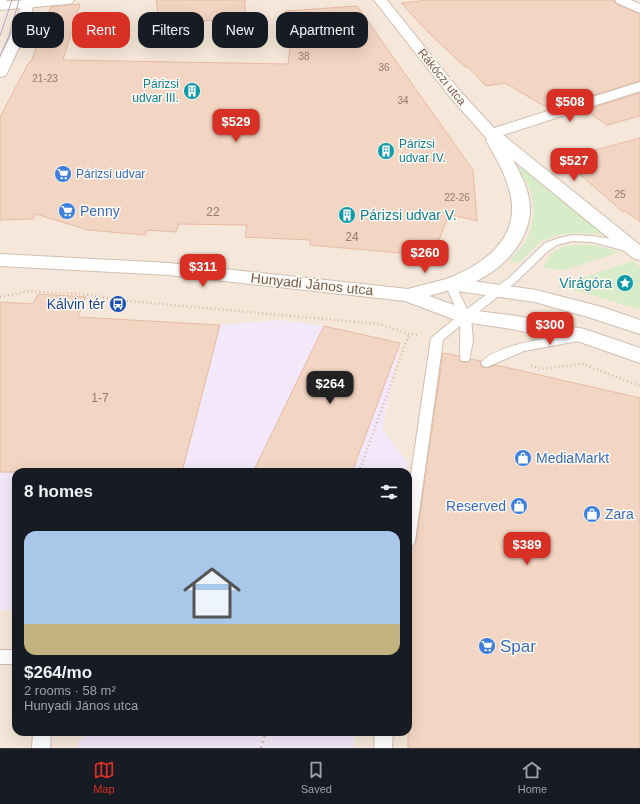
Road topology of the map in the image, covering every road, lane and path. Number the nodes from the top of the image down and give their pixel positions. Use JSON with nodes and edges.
{"nodes":[{"id":1,"x":1,"y":0,"type":"edge"},
{"id":2,"x":68,"y":0,"type":"edge"},
{"id":3,"x":380,"y":0,"type":"edge"},
{"id":4,"x":621,"y":0,"type":"edge"},
{"id":5,"x":29,"y":2,"type":"edge"},
{"id":6,"x":0,"y":5,"type":"edge"},
{"id":7,"x":640,"y":9,"type":"edge"},
{"id":8,"x":0,"y":73,"type":"edge"},
{"id":9,"x":640,"y":86,"type":"edge"},
{"id":10,"x":491,"y":134,"type":"junction"},
{"id":11,"x":639,"y":253,"type":"edge"},
{"id":12,"x":0,"y":260,"type":"edge"},
{"id":13,"x":450,"y":284,"type":"junction"},
{"id":14,"x":498,"y":290,"type":"junction"},
{"id":15,"x":408,"y":295,"type":"junction"},
{"id":16,"x":0,"y":297,"type":"edge"},
{"id":17,"x":465,"y":316,"type":"junction"},
{"id":18,"x":640,"y":327,"type":"edge"},
{"id":19,"x":409,"y":334,"type":"junction"},
{"id":20,"x":584,"y":336,"type":"junction"},
{"id":21,"x":437,"y":338,"type":"junction"},
{"id":22,"x":503,"y":353,"type":"junction"},
{"id":23,"x":640,"y":356,"type":"edge"},
{"id":24,"x":465,"y":358,"type":"dead end"},
{"id":25,"x":487,"y":363,"type":"dead end"},
{"id":26,"x":640,"y":386,"type":"edge"},
{"id":27,"x":427,"y":398,"type":"junction"},
{"id":28,"x":431,"y":411,"type":"dead end"},
{"id":29,"x":360,"y":468,"type":"edge"},
{"id":30,"x":412,"y":519,"type":"edge"},
{"id":31,"x":0,"y":657,"type":"edge"},
{"id":32,"x":12,"y":657,"type":"edge"},
{"id":33,"x":42,"y":736,"type":"edge"},
{"id":34,"x":265,"y":736,"type":"edge"},
{"id":35,"x":384,"y":736,"type":"edge"},
{"id":36,"x":41,"y":748,"type":"edge"},
{"id":37,"x":261,"y":748,"type":"edge"},
{"id":38,"x":383,"y":748,"type":"edge"}],
"edges":[{"from":1,"to":6,"type":"street"},
{"from":2,"to":5,"type":"street"},
{"from":3,"to":10,"type":"street","name":"Rákóczi utca"},
{"from":4,"to":7,"type":"street"},
{"from":5,"to":6,"type":"street"},
{"from":5,"to":8,"type":"street"},
{"from":9,"to":10,"type":"street"},
{"from":10,"to":11,"type":"street","name":"Rákóczi utca"},
{"from":10,"to":13,"type":"street","name":"Rákóczi utca"},
{"from":11,"to":14,"type":"lane"},
{"from":12,"to":15,"type":"street","name":"Hunyadi János utca"},
{"from":13,"to":14,"type":"street","name":"Hunyadi János utca"},
{"from":13,"to":15,"type":"street","name":"Hunyadi János utca"},
{"from":13,"to":17,"type":"lane"},
{"from":14,"to":17,"type":"lane"},
{"from":14,"to":18,"type":"street","name":"Hunyadi János utca"},
{"from":15,"to":17,"type":"street","name":"Hunyadi János utca"},
{"from":16,"to":19,"type":"path"},
{"from":17,"to":20,"type":"street","name":"Hunyadi János utca"},
{"from":17,"to":21,"type":"lane"},
{"from":17,"to":24,"type":"lane"},
{"from":19,"to":21,"type":"path"},
{"from":19,"to":29,"type":"path"},
{"from":20,"to":22,"type":"lane"},
{"from":20,"to":23,"type":"street","name":"Hunyadi János utca"},
{"from":21,"to":27,"type":"lane"},
{"from":22,"to":25,"type":"lane"},
{"from":22,"to":26,"type":"path"},
{"from":27,"to":28,"type":"lane"},
{"from":27,"to":30,"type":"lane"},
{"from":31,"to":32,"type":"lane"},
{"from":33,"to":36,"type":"lane"},
{"from":34,"to":37,"type":"path"},
{"from":35,"to":38,"type":"lane"}]}
